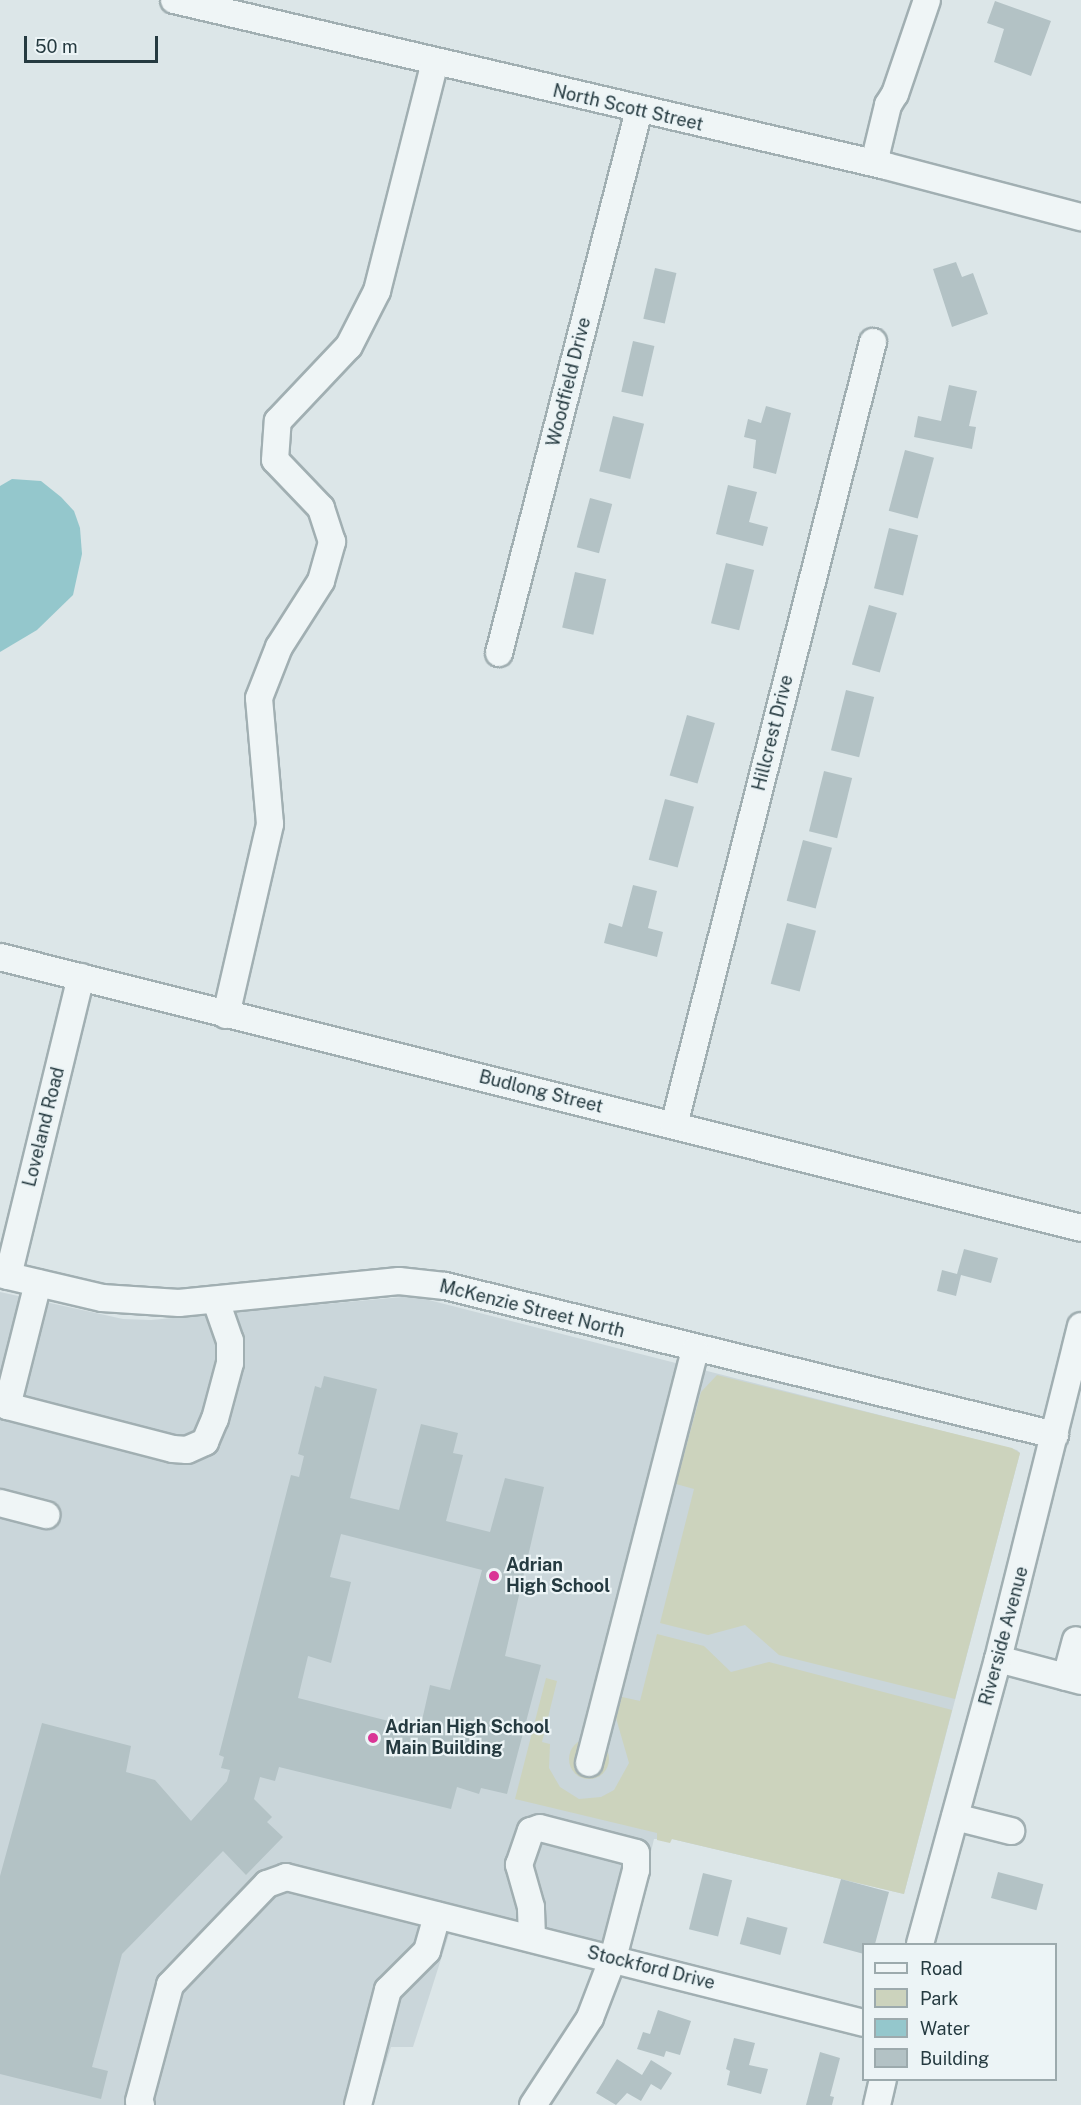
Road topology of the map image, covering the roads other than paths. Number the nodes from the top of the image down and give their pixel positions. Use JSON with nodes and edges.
{"nodes":[{"id":1,"x":174,"y":0,"type":"edge"},
{"id":2,"x":927,"y":0,"type":"edge"},
{"id":3,"x":435,"y":62,"type":"junction"},
{"id":4,"x":639,"y":110,"type":"junction"},
{"id":5,"x":880,"y":165,"type":"junction"},
{"id":6,"x":1081,"y":217,"type":"edge"},
{"id":7,"x":873,"y":342,"type":"dead end"},
{"id":8,"x":499,"y":653,"type":"dead end"},
{"id":9,"x":0,"y":957,"type":"edge"},
{"id":10,"x":81,"y":978,"type":"junction"},
{"id":11,"x":226,"y":1015,"type":"junction"},
{"id":12,"x":674,"y":1125,"type":"junction"},
{"id":13,"x":1081,"y":1228,"type":"edge"},
{"id":14,"x":4,"y":1275,"type":"edge"},
{"id":15,"x":38,"y":1283,"type":"junction"},
{"id":16,"x":216,"y":1301,"type":"junction"},
{"id":17,"x":1081,"y":1326,"type":"edge"},
{"id":18,"x":695,"y":1350,"type":"junction"},
{"id":19,"x":1076,"y":1371,"type":"edge"},
{"id":20,"x":1055,"y":1436,"type":"junction"},
{"id":21,"x":0,"y":1503,"type":"edge"},
{"id":22,"x":46,"y":1515,"type":"dead end"},
{"id":23,"x":1076,"y":1640,"type":"dead end"},
{"id":24,"x":998,"y":1659,"type":"junction"},
{"id":25,"x":1074,"y":1679,"type":"edge"},
{"id":26,"x":589,"y":1763,"type":"dead end"},
{"id":27,"x":955,"y":1817,"type":"junction"},
{"id":28,"x":1011,"y":1831,"type":"dead end"},
{"id":29,"x":437,"y":1915,"type":"junction"},
{"id":30,"x":532,"y":1938,"type":"junction"},
{"id":31,"x":920,"y":1943,"type":"edge"},
{"id":32,"x":613,"y":1958,"type":"junction"},
{"id":33,"x":862,"y":2022,"type":"edge"},
{"id":34,"x":883,"y":2081,"type":"edge"},
{"id":35,"x":141,"y":2105,"type":"edge"},
{"id":36,"x":358,"y":2105,"type":"edge"},
{"id":37,"x":533,"y":2105,"type":"edge"},
{"id":38,"x":877,"y":2105,"type":"edge"}],
"edges":[{"from":1,"to":3,"type":"street","name":"North Scott Street"},
{"from":2,"to":5,"type":"street"},
{"from":3,"to":4,"type":"street","name":"North Scott Street"},
{"from":3,"to":11,"type":"street"},
{"from":4,"to":5,"type":"street","name":"North Scott Street"},
{"from":4,"to":8,"type":"street","name":"Woodfield Drive"},
{"from":5,"to":6,"type":"street","name":"North Scott Street"},
{"from":7,"to":12,"type":"street","name":"Hillcrest Drive"},
{"from":9,"to":10,"type":"street","name":"Budlong Street"},
{"from":10,"to":11,"type":"street","name":"Budlong Street"},
{"from":10,"to":14,"type":"street","name":"Loveland Road"},
{"from":11,"to":12,"type":"street","name":"Budlong Street"},
{"from":12,"to":13,"type":"street","name":"Budlong Street"},
{"from":14,"to":15,"type":"street","name":"McKenzie Street North"},
{"from":15,"to":16,"type":"street","name":"McKenzie Street North"},
{"from":15,"to":16,"type":"street"},
{"from":16,"to":18,"type":"street","name":"McKenzie Street North"},
{"from":17,"to":19,"type":"street","name":"Riverside Avenue"},
{"from":18,"to":20,"type":"street","name":"McKenzie Street North"},
{"from":18,"to":26,"type":"street"},
{"from":19,"to":20,"type":"street","name":"Riverside Avenue"},
{"from":20,"to":24,"type":"street","name":"Riverside Avenue"},
{"from":21,"to":22,"type":"street"},
{"from":23,"to":25,"type":"street"},
{"from":24,"to":25,"type":"street"},
{"from":24,"to":27,"type":"street","name":"Riverside Avenue"},
{"from":27,"to":28,"type":"street"},
{"from":27,"to":31,"type":"street","name":"Riverside Avenue"},
{"from":29,"to":30,"type":"street","name":"Stockford Drive"},
{"from":29,"to":35,"type":"street","name":"Stockford Drive"},
{"from":29,"to":36,"type":"street"},
{"from":30,"to":32,"type":"street","name":"Stockford Drive"},
{"from":30,"to":32,"type":"street"},
{"from":32,"to":33,"type":"street","name":"Stockford Drive"},
{"from":32,"to":37,"type":"street"},
{"from":34,"to":38,"type":"street"}]}
